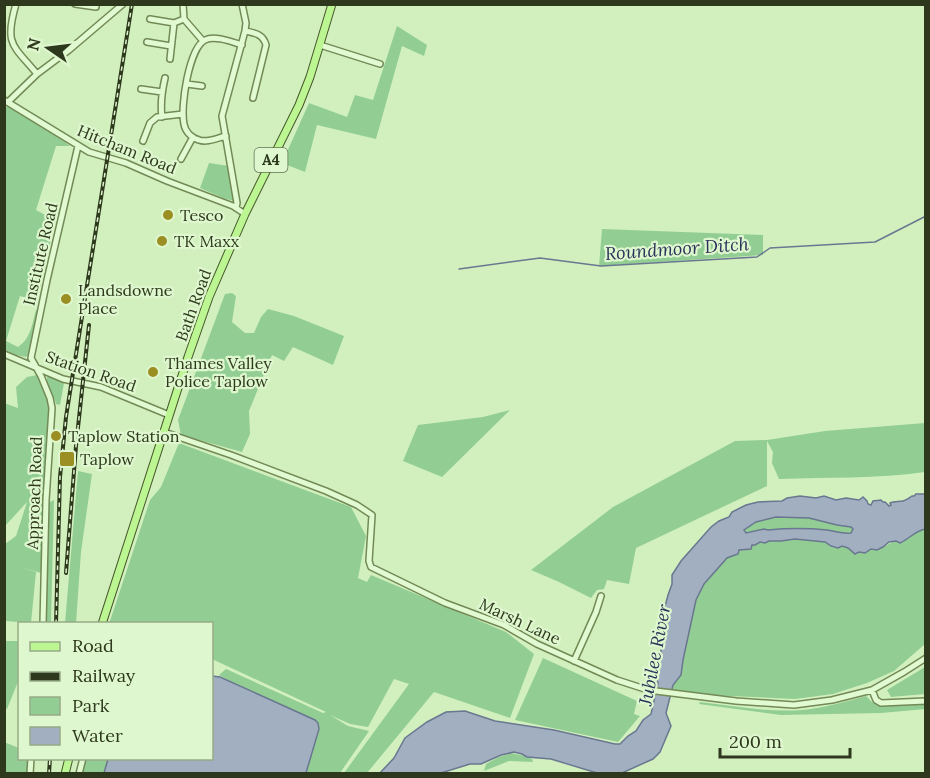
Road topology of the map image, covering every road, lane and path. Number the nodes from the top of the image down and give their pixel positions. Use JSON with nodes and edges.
{"nodes":[{"id":1,"x":16,"y":4,"type":"edge"},
{"id":2,"x":75,"y":4,"type":"edge"},
{"id":3,"x":123,"y":4,"type":"edge"},
{"id":4,"x":183,"y":4,"type":"edge"},
{"id":5,"x":242,"y":4,"type":"edge"},
{"id":6,"x":332,"y":4,"type":"edge"},
{"id":7,"x":96,"y":8,"type":"edge"},
{"id":8,"x":150,"y":19,"type":"dead end"},
{"id":9,"x":184,"y":19,"type":"junction"},
{"id":10,"x":174,"y":23,"type":"junction"},
{"id":11,"x":245,"y":31,"type":"junction"},
{"id":12,"x":203,"y":41,"type":"junction"},
{"id":13,"x":147,"y":42,"type":"dead end"},
{"id":14,"x":171,"y":45,"type":"junction"},
{"id":15,"x":242,"y":45,"type":"junction"},
{"id":16,"x":320,"y":45,"type":"junction"},
{"id":17,"x":170,"y":59,"type":"dead end"},
{"id":18,"x":380,"y":64,"type":"dead end"},
{"id":19,"x":38,"y":74,"type":"junction"},
{"id":20,"x":165,"y":78,"type":"dead end"},
{"id":21,"x":187,"y":84,"type":"junction"},
{"id":22,"x":202,"y":87,"type":"dead end"},
{"id":23,"x":141,"y":89,"type":"dead end"},
{"id":24,"x":162,"y":92,"type":"junction"},
{"id":25,"x":253,"y":98,"type":"dead end"},
{"id":26,"x":6,"y":101,"type":"edge"},
{"id":27,"x":183,"y":114,"type":"junction"},
{"id":28,"x":162,"y":117,"type":"junction"},
{"id":29,"x":226,"y":136,"type":"junction"},
{"id":30,"x":193,"y":138,"type":"junction"},
{"id":31,"x":143,"y":141,"type":"dead end"},
{"id":32,"x":78,"y":146,"type":"junction"},
{"id":33,"x":181,"y":159,"type":"dead end"},
{"id":34,"x":236,"y":208,"type":"junction"},
{"id":35,"x":245,"y":214,"type":"junction"},
{"id":36,"x":4,"y":354,"type":"edge"},
{"id":37,"x":36,"y":367,"type":"junction"},
{"id":38,"x":169,"y":415,"type":"junction"},
{"id":39,"x":164,"y":432,"type":"junction"},
{"id":40,"x":601,"y":596,"type":"dead end"},
{"id":41,"x":43,"y":622,"type":"edge"},
{"id":42,"x":103,"y":622,"type":"edge"},
{"id":43,"x":926,"y":658,"type":"edge"},
{"id":44,"x":574,"y":661,"type":"junction"},
{"id":45,"x":872,"y":690,"type":"junction"},
{"id":46,"x":926,"y":701,"type":"edge"},
{"id":47,"x":69,"y":760,"type":"edge"},
{"id":48,"x":83,"y":760,"type":"edge"},
{"id":49,"x":82,"y":765,"type":"junction"},
{"id":50,"x":65,"y":774,"type":"edge"},
{"id":51,"x":79,"y":774,"type":"edge"}],
"edges":[{"from":1,"to":19,"type":"street"},
{"from":2,"to":7,"type":"street"},
{"from":3,"to":19,"type":"street"},
{"from":4,"to":9,"type":"street"},
{"from":5,"to":11,"type":"street"},
{"from":6,"to":16,"type":"main road","name":"Bath Road","number":"A4"},
{"from":8,"to":10,"type":"street"},
{"from":9,"to":10,"type":"street"},
{"from":9,"to":12,"type":"street"},
{"from":10,"to":14,"type":"street"},
{"from":11,"to":15,"type":"street"},
{"from":11,"to":25,"type":"street"},
{"from":12,"to":15,"type":"street"},
{"from":12,"to":21,"type":"street"},
{"from":13,"to":14,"type":"street"},
{"from":14,"to":17,"type":"street"},
{"from":15,"to":29,"type":"street"},
{"from":16,"to":18,"type":"street"},
{"from":16,"to":35,"type":"main road","name":"Bath Road","number":"A4"},
{"from":19,"to":26,"type":"street"},
{"from":20,"to":24,"type":"street"},
{"from":21,"to":22,"type":"street"},
{"from":21,"to":27,"type":"street"},
{"from":23,"to":24,"type":"street"},
{"from":24,"to":28,"type":"street"},
{"from":26,"to":32,"type":"street","name":"Hitcham Road"},
{"from":27,"to":28,"type":"street"},
{"from":27,"to":30,"type":"street"},
{"from":28,"to":31,"type":"street"},
{"from":29,"to":30,"type":"street"},
{"from":29,"to":34,"type":"street"},
{"from":30,"to":33,"type":"street"},
{"from":32,"to":34,"type":"street","name":"Hitcham Road"},
{"from":32,"to":37,"type":"street","name":"Institute Road"},
{"from":34,"to":35,"type":"street","name":"Hitcham Road"},
{"from":35,"to":38,"type":"main road","name":"Bath Road","number":"A4"},
{"from":36,"to":37,"type":"street","name":"Station Road"},
{"from":37,"to":38,"type":"street","name":"Station Road"},
{"from":37,"to":41,"type":"street","name":"Approach Road"},
{"from":38,"to":39,"type":"main road","name":"Bath Road","number":"A4"},
{"from":39,"to":42,"type":"main road","name":"Bath Road","number":"A4"},
{"from":39,"to":44,"type":"street","name":"Marsh Lane"},
{"from":40,"to":44,"type":"street"},
{"from":43,"to":45,"type":"street","name":"Marsh Lane"},
{"from":44,"to":45,"type":"street","name":"Marsh Lane"},
{"from":45,"to":46,"type":"street"},
{"from":47,"to":49,"type":"street"},
{"from":47,"to":50,"type":"main road"},
{"from":48,"to":49,"type":"street"},
{"from":49,"to":51,"type":"street"}]}
